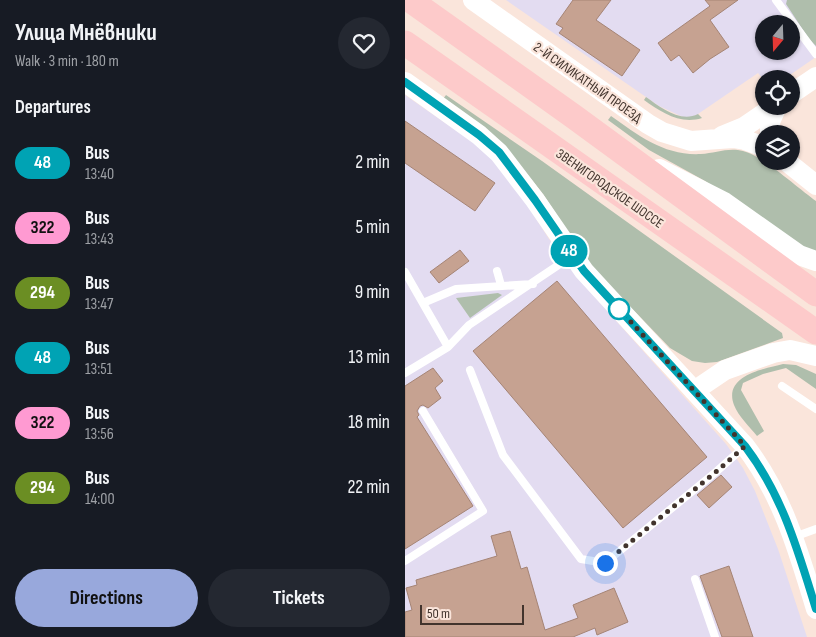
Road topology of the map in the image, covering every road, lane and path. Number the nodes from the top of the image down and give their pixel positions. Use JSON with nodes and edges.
{"nodes":[{"id":1,"x":410,"y":0,"type":"edge"},
{"id":2,"x":473,"y":0,"type":"edge"},
{"id":3,"x":776,"y":0,"type":"edge"},
{"id":4,"x":405,"y":43,"type":"edge"},
{"id":5,"x":816,"y":54,"type":"edge"},
{"id":6,"x":816,"y":77,"type":"edge"},
{"id":7,"x":405,"y":82,"type":"edge"},
{"id":8,"x":800,"y":88,"type":"edge"},
{"id":9,"x":763,"y":115,"type":"edge"},
{"id":10,"x":598,"y":134,"type":"junction"},
{"id":11,"x":713,"y":138,"type":"junction"},
{"id":12,"x":755,"y":144,"type":"edge"},
{"id":13,"x":797,"y":170,"type":"edge"},
{"id":14,"x":816,"y":185,"type":"edge"},
{"id":15,"x":572,"y":256,"type":"junction"},
{"id":16,"x":808,"y":258,"type":"edge"},
{"id":17,"x":497,"y":271,"type":"dead end"},
{"id":18,"x":405,"y":272,"type":"edge"},
{"id":19,"x":534,"y":284,"type":"junction"},
{"id":20,"x":501,"y":285,"type":"junction"},
{"id":21,"x":816,"y":294,"type":"edge"},
{"id":22,"x":423,"y":303,"type":"junction"},
{"id":23,"x":816,"y":332,"type":"edge"},
{"id":24,"x":447,"y":346,"type":"junction"},
{"id":25,"x":816,"y":356,"type":"edge"},
{"id":26,"x":470,"y":370,"type":"dead end"},
{"id":27,"x":405,"y":374,"type":"edge"},
{"id":28,"x":782,"y":386,"type":"dead end"},
{"id":29,"x":695,"y":391,"type":"junction"},
{"id":30,"x":816,"y":409,"type":"edge"},
{"id":31,"x":423,"y":411,"type":"dead end"},
{"id":32,"x":745,"y":446,"type":"junction"},
{"id":33,"x":816,"y":529,"type":"edge"},
{"id":34,"x":794,"y":537,"type":"junction"},
{"id":35,"x":405,"y":560,"type":"edge"},
{"id":36,"x":695,"y":579,"type":"dead end"},
{"id":37,"x":814,"y":598,"type":"edge"},
{"id":38,"x":715,"y":637,"type":"edge"}],
"edges":[{"from":1,"to":10,"type":"main road"},
{"from":2,"to":11,"type":"street","name":"2-Й СИЛИКАТНЫЙ ПРОЕЗД"},
{"from":3,"to":5,"type":"lane"},
{"from":4,"to":23,"type":"main road","name":"ЗВЕНИГОРОДСКОЕ ШОССЕ"},
{"from":6,"to":8,"type":"street"},
{"from":7,"to":15,"type":"street"},
{"from":9,"to":11,"type":"street","name":"2-Й СИЛИКАТНЫЙ ПРОЕЗД"},
{"from":10,"to":16,"type":"street"},
{"from":10,"to":21,"type":"main road"},
{"from":11,"to":12,"type":"street","name":"2-Й СИЛИКАТНЫЙ ПРОЕЗД"},
{"from":13,"to":14,"type":"street"},
{"from":15,"to":19,"type":"lane"},
{"from":15,"to":29,"type":"street"},
{"from":17,"to":20,"type":"lane"},
{"from":18,"to":22,"type":"lane"},
{"from":19,"to":20,"type":"lane"},
{"from":19,"to":24,"type":"lane"},
{"from":20,"to":22,"type":"lane"},
{"from":22,"to":24,"type":"lane"},
{"from":24,"to":27,"type":"lane"},
{"from":25,"to":29,"type":"street"},
{"from":26,"to":32,"type":"lane"},
{"from":28,"to":30,"type":"lane"},
{"from":29,"to":32,"type":"street"},
{"from":31,"to":35,"type":"lane"},
{"from":32,"to":34,"type":"street"},
{"from":33,"to":34,"type":"lane"},
{"from":34,"to":37,"type":"street"},
{"from":36,"to":38,"type":"lane"}]}
